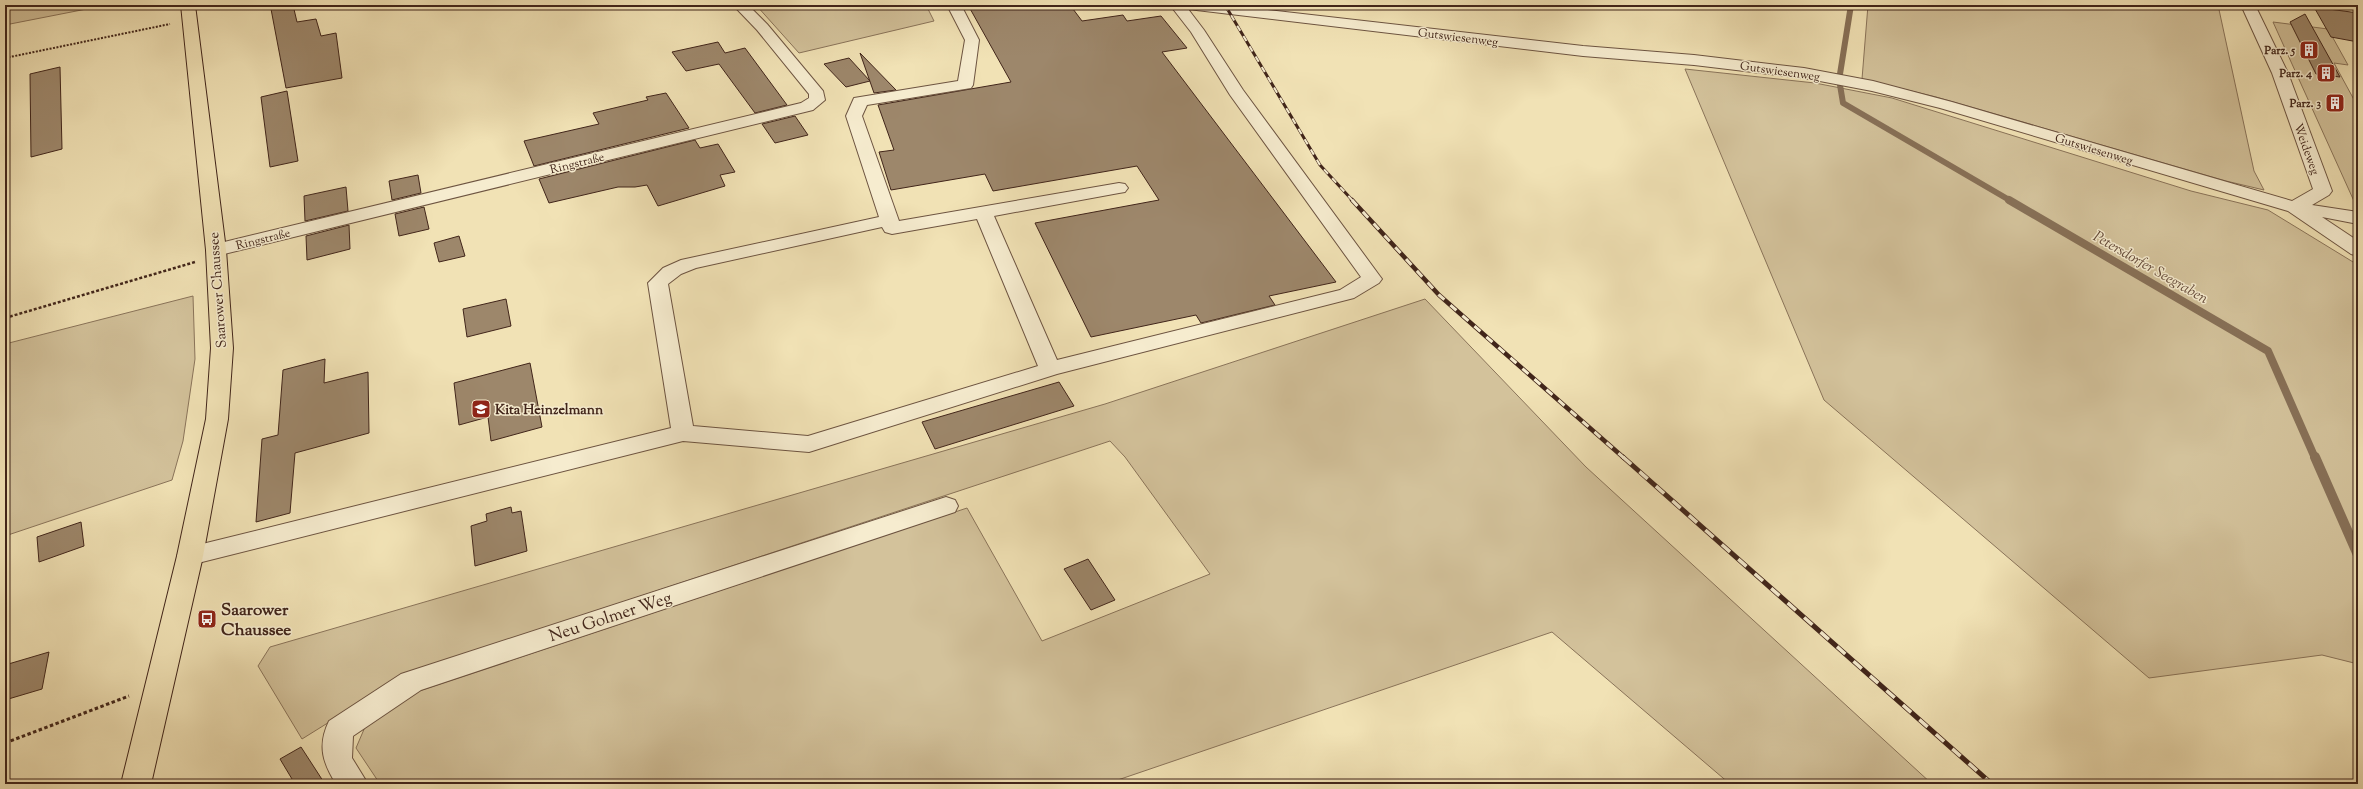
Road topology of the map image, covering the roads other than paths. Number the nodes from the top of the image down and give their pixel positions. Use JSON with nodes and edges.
{"nodes":[{"id":1,"x":740,"y":5,"type":"edge"},
{"id":2,"x":954,"y":5,"type":"edge"},
{"id":3,"x":1177,"y":5,"type":"edge"},
{"id":4,"x":1187,"y":5,"type":"edge"},
{"id":5,"x":2248,"y":5,"type":"edge"},
{"id":6,"x":188,"y":12,"type":"edge"},
{"id":7,"x":1119,"y":188,"type":"dead end"},
{"id":8,"x":2294,"y":207,"type":"junction"},
{"id":9,"x":983,"y":212,"type":"junction"},
{"id":10,"x":2358,"y":218,"type":"edge"},
{"id":11,"x":889,"y":220,"type":"junction"},
{"id":12,"x":2358,"y":250,"type":"edge"},
{"id":13,"x":216,"y":253,"type":"junction"},
{"id":14,"x":1050,"y":369,"type":"junction"},
{"id":15,"x":683,"y":433,"type":"junction"},
{"id":16,"x":946,"y":506,"type":"dead end"},
{"id":17,"x":190,"y":556,"type":"junction"},
{"id":18,"x":136,"y":784,"type":"edge"},
{"id":19,"x":353,"y":784,"type":"edge"}],
"edges":[{"from":1,"to":13,"type":"street","name":"Ringstraße"},
{"from":2,"to":11,"type":"street"},
{"from":3,"to":14,"type":"street"},
{"from":4,"to":8,"type":"street","name":"Gutswiesenweg"},
{"from":5,"to":8,"type":"street","name":"Weideweg"},
{"from":6,"to":13,"type":"main road","name":"Saarower Chaussee"},
{"from":7,"to":9,"type":"street"},
{"from":8,"to":10,"type":"street","name":"Gutswiesenweg"},
{"from":8,"to":12,"type":"street"},
{"from":9,"to":11,"type":"street"},
{"from":9,"to":14,"type":"street"},
{"from":11,"to":15,"type":"street"},
{"from":13,"to":17,"type":"main road","name":"Saarower Chaussee"},
{"from":14,"to":15,"type":"street"},
{"from":15,"to":17,"type":"street"},
{"from":16,"to":19,"type":"street","name":"Neu Golmer Weg"},
{"from":17,"to":18,"type":"main road","name":"Saarower Chaussee"}]}
